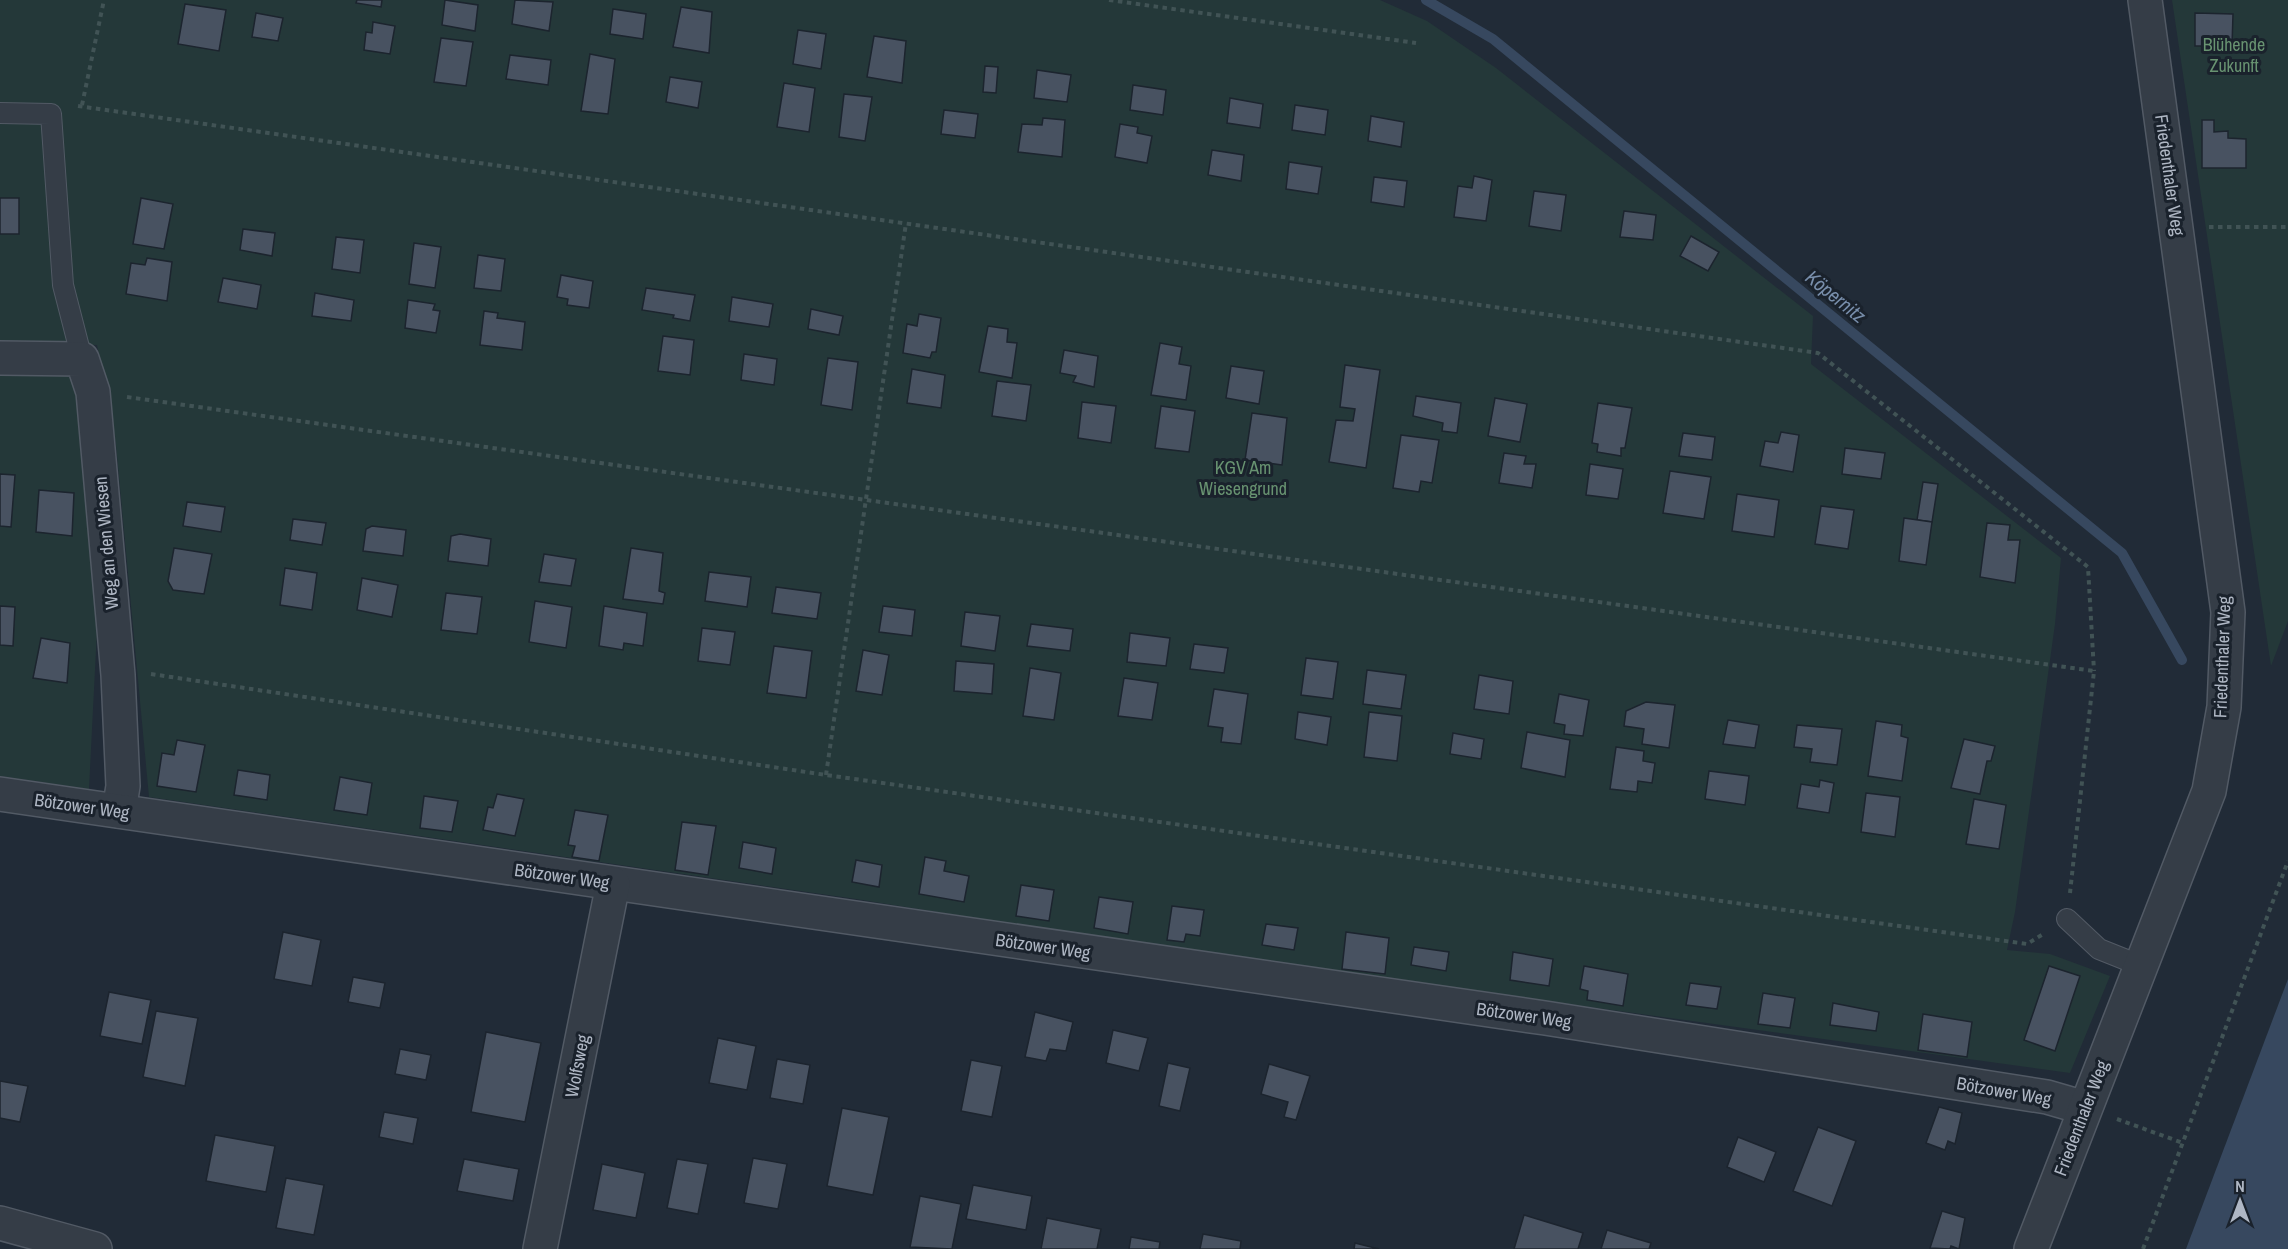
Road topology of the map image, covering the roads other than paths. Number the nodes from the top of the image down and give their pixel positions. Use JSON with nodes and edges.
{"nodes":[{"id":1,"x":2145,"y":0,"type":"edge"},
{"id":2,"x":0,"y":113,"type":"edge"},
{"id":3,"x":0,"y":358,"type":"edge"},
{"id":4,"x":82,"y":359,"type":"junction"},
{"id":5,"x":0,"y":794,"type":"edge"},
{"id":6,"x":119,"y":811,"type":"junction"},
{"id":7,"x":613,"y":884,"type":"junction"},
{"id":8,"x":2067,"y":919,"type":"road end"},
{"id":9,"x":2139,"y":965,"type":"junction"},
{"id":10,"x":2085,"y":1108,"type":"junction"},
{"id":11,"x":0,"y":1223,"type":"edge"},
{"id":12,"x":94,"y":1249,"type":"edge"},
{"id":13,"x":540,"y":1249,"type":"edge"},
{"id":14,"x":2031,"y":1249,"type":"edge"}],
"edges":[{"from":1,"to":9,"type":"street","name":"Friedenthaler Weg"},
{"from":2,"to":4,"type":"lane"},
{"from":3,"to":4,"type":"street"},
{"from":4,"to":6,"type":"street","name":"Weg an den Wiesen"},
{"from":5,"to":6,"type":"street","name":"Bötzower Weg"},
{"from":6,"to":7,"type":"street","name":"Bötzower Weg"},
{"from":7,"to":10,"type":"street","name":"Bötzower Weg"},
{"from":7,"to":13,"type":"street","name":"Wolfsweg"},
{"from":8,"to":9,"type":"lane"},
{"from":9,"to":10,"type":"street","name":"Friedenthaler Weg"},
{"from":10,"to":14,"type":"street","name":"Friedenthaler Weg"},
{"from":11,"to":12,"type":"street"}]}
